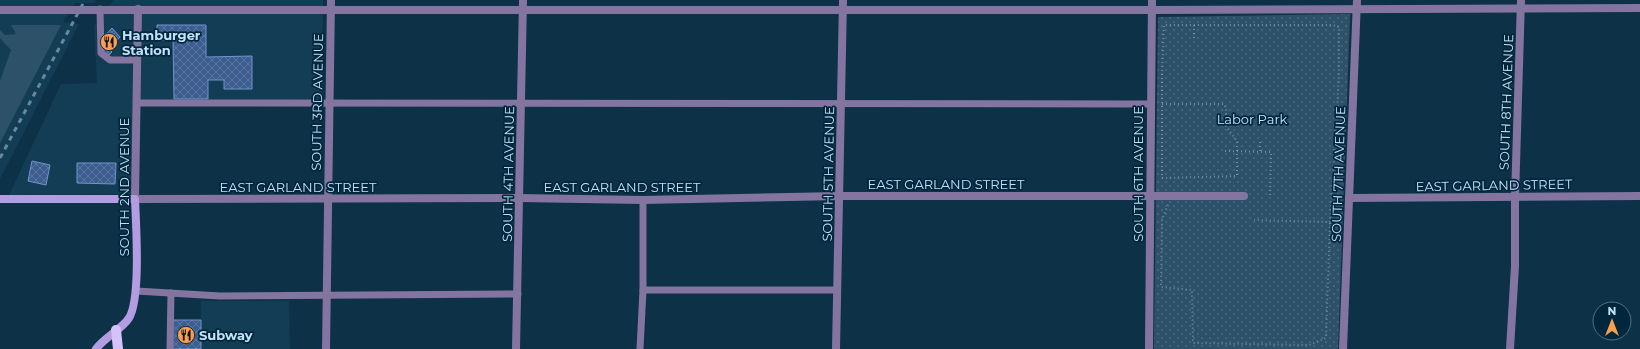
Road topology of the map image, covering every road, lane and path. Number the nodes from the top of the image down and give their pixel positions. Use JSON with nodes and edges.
{"nodes":[{"id":1,"x":331,"y":0,"type":"edge"},
{"id":2,"x":523,"y":0,"type":"edge"},
{"id":3,"x":843,"y":0,"type":"edge"},
{"id":4,"x":1152,"y":0,"type":"edge"},
{"id":5,"x":1356,"y":4,"type":"edge"},
{"id":6,"x":1521,"y":4,"type":"edge"},
{"id":7,"x":1640,"y":8,"type":"edge"},
{"id":8,"x":100,"y":9,"type":"junction"},
{"id":9,"x":138,"y":9,"type":"junction"},
{"id":10,"x":523,"y":9,"type":"junction"},
{"id":11,"x":0,"y":10,"type":"edge"},
{"id":12,"x":331,"y":10,"type":"junction"},
{"id":13,"x":843,"y":10,"type":"junction"},
{"id":14,"x":1152,"y":10,"type":"junction"},
{"id":15,"x":1194,"y":25,"type":"junction"},
{"id":16,"x":1194,"y":41,"type":"dead end"},
{"id":17,"x":137,"y":60,"type":"junction"},
{"id":18,"x":137,"y":103,"type":"junction"},
{"id":19,"x":329,"y":103,"type":"junction"},
{"id":20,"x":841,"y":103,"type":"junction"},
{"id":21,"x":522,"y":104,"type":"junction"},
{"id":22,"x":1150,"y":104,"type":"junction"},
{"id":23,"x":1162,"y":104,"type":"junction"},
{"id":24,"x":1260,"y":139,"type":"dead end"},
{"id":25,"x":1225,"y":151,"type":"dead end"},
{"id":26,"x":1237,"y":151,"type":"junction"},
{"id":27,"x":1260,"y":151,"type":"junction"},
{"id":28,"x":840,"y":196,"type":"junction"},
{"id":29,"x":1149,"y":196,"type":"junction"},
{"id":30,"x":1244,"y":196,"type":"dead end"},
{"id":31,"x":1640,"y":196,"type":"edge"},
{"id":32,"x":1515,"y":197,"type":"junction"},
{"id":33,"x":518,"y":198,"type":"junction"},
{"id":34,"x":1270,"y":198,"type":"dead end"},
{"id":35,"x":1349,"y":198,"type":"junction"},
{"id":36,"x":0,"y":199,"type":"edge"},
{"id":37,"x":135,"y":199,"type":"junction"},
{"id":38,"x":329,"y":199,"type":"junction"},
{"id":39,"x":643,"y":200,"type":"junction"},
{"id":40,"x":1168,"y":201,"type":"dead end"},
{"id":41,"x":1254,"y":220,"type":"dead end"},
{"id":42,"x":1330,"y":222,"type":"junction"},
{"id":43,"x":643,"y":290,"type":"junction"},
{"id":44,"x":837,"y":290,"type":"junction"},
{"id":45,"x":136,"y":291,"type":"junction"},
{"id":46,"x":171,"y":293,"type":"junction"},
{"id":47,"x":518,"y":294,"type":"junction"},
{"id":48,"x":326,"y":295,"type":"junction"},
{"id":49,"x":116,"y":330,"type":"junction"},
{"id":50,"x":96,"y":349,"type":"edge"},
{"id":51,"x":118,"y":349,"type":"edge"},
{"id":52,"x":170,"y":349,"type":"edge"},
{"id":53,"x":326,"y":349,"type":"edge"},
{"id":54,"x":516,"y":349,"type":"edge"},
{"id":55,"x":640,"y":349,"type":"edge"},
{"id":56,"x":836,"y":349,"type":"edge"},
{"id":57,"x":1149,"y":349,"type":"edge"},
{"id":58,"x":1343,"y":349,"type":"edge"},
{"id":59,"x":1510,"y":349,"type":"edge"}],
"edges":[{"from":1,"to":12,"type":"street","name":"SOUTH 3RD AVENUE"},
{"from":2,"to":10,"type":"street","name":"SOUTH 4TH AVENUE"},
{"from":3,"to":13,"type":"street","name":"SOUTH 5TH AVENUE"},
{"from":4,"to":14,"type":"street","name":"SOUTH 6TH AVENUE"},
{"from":5,"to":6,"type":"street"},
{"from":5,"to":14,"type":"street"},
{"from":5,"to":35,"type":"street","name":"SOUTH 7TH AVENUE"},
{"from":6,"to":7,"type":"street"},
{"from":6,"to":32,"type":"street","name":"SOUTH 8TH AVENUE"},
{"from":8,"to":9,"type":"street"},
{"from":8,"to":11,"type":"street"},
{"from":8,"to":17,"type":"lane"},
{"from":9,"to":12,"type":"street"},
{"from":9,"to":17,"type":"street","name":"SOUTH 2ND AVENUE"},
{"from":10,"to":12,"type":"street"},
{"from":10,"to":13,"type":"street"},
{"from":10,"to":21,"type":"street","name":"SOUTH 4TH AVENUE"},
{"from":12,"to":19,"type":"street","name":"SOUTH 3RD AVENUE"},
{"from":13,"to":14,"type":"street"},
{"from":13,"to":20,"type":"street","name":"SOUTH 5TH AVENUE"},
{"from":14,"to":22,"type":"street","name":"SOUTH 6TH AVENUE"},
{"from":15,"to":16,"type":"path"},
{"from":15,"to":23,"type":"path"},
{"from":15,"to":42,"type":"path"},
{"from":17,"to":18,"type":"street","name":"SOUTH 2ND AVENUE"},
{"from":18,"to":19,"type":"lane"},
{"from":18,"to":37,"type":"street","name":"SOUTH 2ND AVENUE"},
{"from":19,"to":21,"type":"lane"},
{"from":19,"to":38,"type":"street","name":"SOUTH 3RD AVENUE"},
{"from":20,"to":21,"type":"lane"},
{"from":20,"to":22,"type":"lane"},
{"from":20,"to":28,"type":"street","name":"SOUTH 5TH AVENUE"},
{"from":21,"to":33,"type":"street","name":"SOUTH 4TH AVENUE"},
{"from":22,"to":29,"type":"street","name":"SOUTH 6TH AVENUE"},
{"from":23,"to":26,"type":"path"},
{"from":23,"to":26,"type":"path"},
{"from":24,"to":27,"type":"path"},
{"from":25,"to":26,"type":"path"},
{"from":26,"to":27,"type":"path"},
{"from":27,"to":34,"type":"path"},
{"from":28,"to":29,"type":"street","name":"EAST GARLAND STREET"},
{"from":28,"to":39,"type":"street","name":"EAST GARLAND STREET"},
{"from":28,"to":44,"type":"street","name":"SOUTH 5TH AVENUE"},
{"from":29,"to":30,"type":"street","name":"EAST GARLAND STREET"},
{"from":29,"to":57,"type":"street","name":"SOUTH 6TH AVENUE"},
{"from":31,"to":32,"type":"street","name":"EAST GARLAND STREET"},
{"from":32,"to":35,"type":"street","name":"EAST GARLAND STREET"},
{"from":32,"to":59,"type":"street","name":"SOUTH 8TH AVENUE"},
{"from":33,"to":38,"type":"street","name":"EAST GARLAND STREET"},
{"from":33,"to":39,"type":"street","name":"EAST GARLAND STREET"},
{"from":33,"to":47,"type":"street","name":"SOUTH 4TH AVENUE"},
{"from":35,"to":58,"type":"street","name":"SOUTH 7TH AVENUE"},
{"from":36,"to":37,"type":"main road","name":"EAST GARLAND STREET"},
{"from":37,"to":38,"type":"street","name":"EAST GARLAND STREET"},
{"from":37,"to":45,"type":"main road","name":"SOUTH 2ND AVENUE"},
{"from":38,"to":48,"type":"street","name":"SOUTH 3RD AVENUE"},
{"from":39,"to":43,"type":"lane"},
{"from":40,"to":42,"type":"path"},
{"from":41,"to":42,"type":"path"},
{"from":43,"to":44,"type":"lane"},
{"from":43,"to":55,"type":"lane"},
{"from":44,"to":56,"type":"street","name":"SOUTH 5TH AVENUE"},
{"from":45,"to":46,"type":"lane"},
{"from":45,"to":49,"type":"main road","name":"SOUTH 2ND AVENUE"},
{"from":46,"to":48,"type":"lane"},
{"from":46,"to":52,"type":"lane"},
{"from":47,"to":48,"type":"lane"},
{"from":47,"to":54,"type":"street","name":"SOUTH 4TH AVENUE"},
{"from":48,"to":53,"type":"street","name":"SOUTH 3RD AVENUE"},
{"from":49,"to":50,"type":"main road","name":"SOUTH 2ND AVENUE"},
{"from":49,"to":51,"type":"main road"}]}
